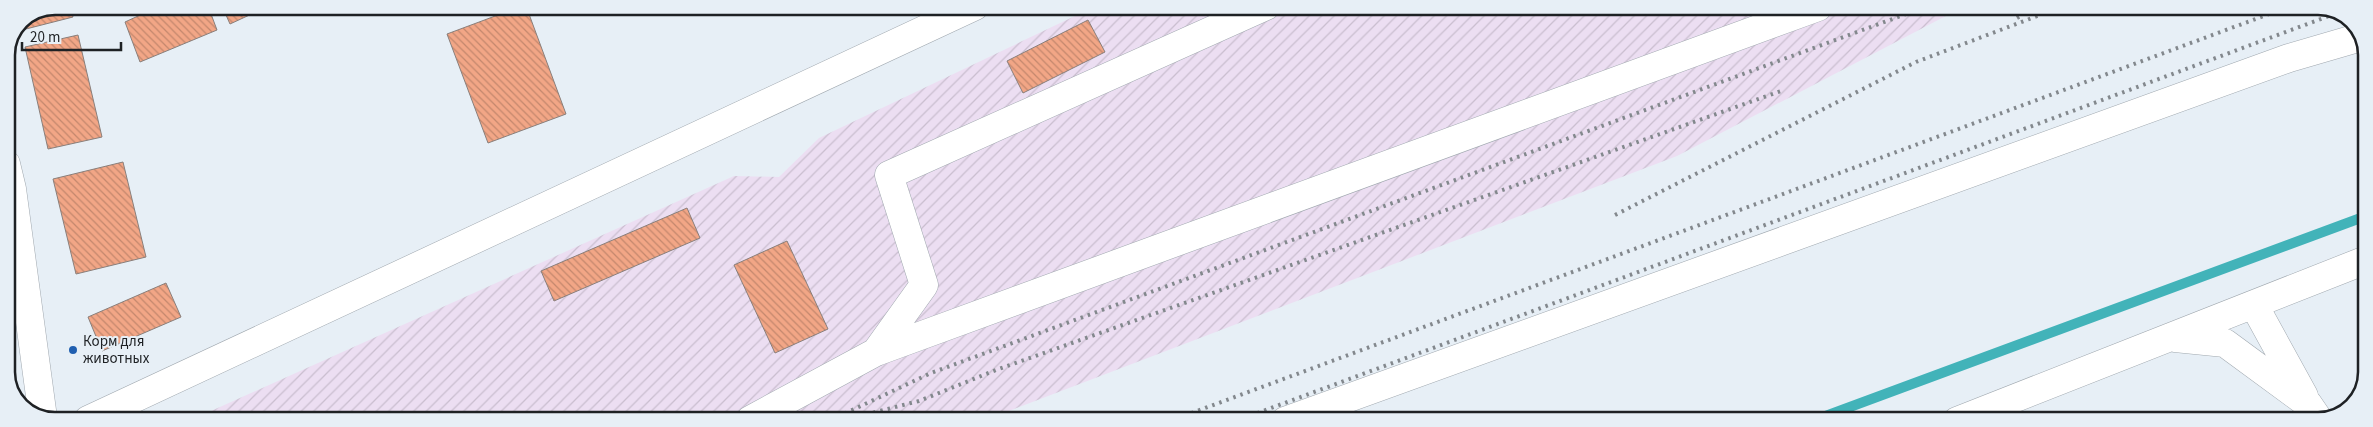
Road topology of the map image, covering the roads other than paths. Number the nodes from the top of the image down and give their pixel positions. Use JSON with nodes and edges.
{"nodes":[{"id":1,"x":957,"y":15,"type":"edge"},
{"id":2,"x":1246,"y":15,"type":"edge"},
{"id":3,"x":1796,"y":15,"type":"edge"},
{"id":4,"x":2355,"y":39,"type":"edge"},
{"id":5,"x":15,"y":211,"type":"edge"},
{"id":6,"x":2358,"y":263,"type":"edge"},
{"id":7,"x":2254,"y":305,"type":"junction"},
{"id":8,"x":2170,"y":337,"type":"junction"},
{"id":9,"x":876,"y":352,"type":"junction"},
{"id":10,"x":42,"y":410,"type":"edge"},
{"id":11,"x":105,"y":412,"type":"edge"},
{"id":12,"x":765,"y":412,"type":"edge"},
{"id":13,"x":1307,"y":412,"type":"edge"},
{"id":14,"x":1980,"y":412,"type":"edge"},
{"id":15,"x":2314,"y":412,"type":"edge"}],
"edges":[{"from":1,"to":11,"type":"street"},
{"from":2,"to":9,"type":"street"},
{"from":3,"to":9,"type":"street"},
{"from":4,"to":13,"type":"street"},
{"from":5,"to":10,"type":"street"},
{"from":6,"to":7,"type":"street"},
{"from":7,"to":8,"type":"street"},
{"from":7,"to":15,"type":"street"},
{"from":8,"to":14,"type":"street"},
{"from":8,"to":15,"type":"street"},
{"from":9,"to":12,"type":"street"}]}
